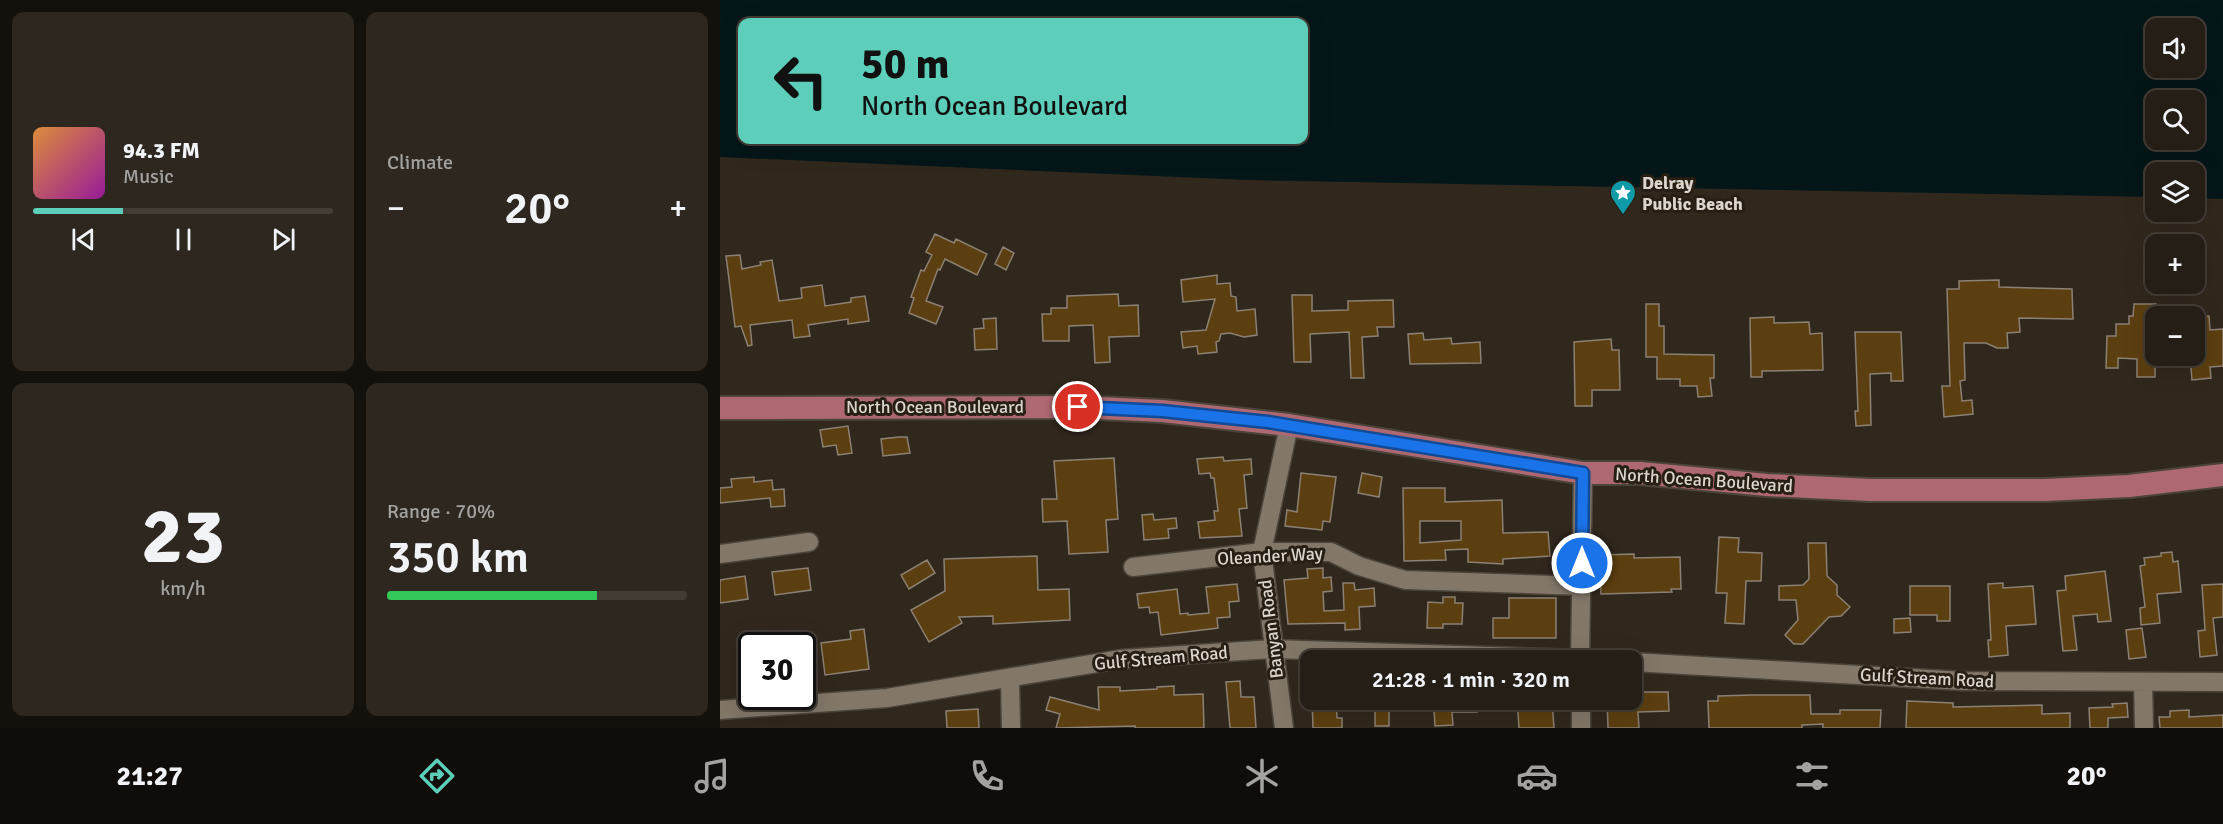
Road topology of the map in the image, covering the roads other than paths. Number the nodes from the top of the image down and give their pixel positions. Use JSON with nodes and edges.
{"nodes":[{"id":1,"x":720,"y":408,"type":"edge"},
{"id":2,"x":1289,"y":425,"type":"junction"},
{"id":3,"x":1583,"y":473,"type":"junction"},
{"id":4,"x":2223,"y":475,"type":"edge"},
{"id":5,"x":809,"y":542,"type":"dead end"},
{"id":6,"x":1262,"y":552,"type":"junction"},
{"id":7,"x":720,"y":554,"type":"edge"},
{"id":8,"x":1133,"y":567,"type":"dead end"},
{"id":9,"x":1582,"y":586,"type":"junction"},
{"id":10,"x":1273,"y":649,"type":"junction"},
{"id":11,"x":1304,"y":650,"type":"edge"},
{"id":12,"x":1580,"y":650,"type":"edge"},
{"id":13,"x":1642,"y":663,"type":"edge"},
{"id":14,"x":1010,"y":679,"type":"junction"},
{"id":15,"x":2223,"y":682,"type":"edge"},
{"id":16,"x":2143,"y":683,"type":"junction"},
{"id":17,"x":720,"y":710,"type":"edge"},
{"id":18,"x":1581,"y":710,"type":"edge"},
{"id":19,"x":1011,"y":728,"type":"edge"},
{"id":20,"x":1284,"y":728,"type":"edge"},
{"id":21,"x":1581,"y":728,"type":"edge"},
{"id":22,"x":2144,"y":728,"type":"edge"}],
"edges":[{"from":1,"to":2,"type":"main road","name":"North Ocean Boulevard"},
{"from":2,"to":3,"type":"main road","name":"North Ocean Boulevard"},
{"from":2,"to":6,"type":"street","name":"Banyan Road"},
{"from":3,"to":4,"type":"main road","name":"North Ocean Boulevard"},
{"from":3,"to":9,"type":"street"},
{"from":5,"to":7,"type":"street"},
{"from":6,"to":8,"type":"street","name":"Oleander Way"},
{"from":6,"to":9,"type":"street","name":"Oleander Way"},
{"from":6,"to":10,"type":"street","name":"Banyan Road"},
{"from":9,"to":12,"type":"street"},
{"from":10,"to":11,"type":"street","name":"Gulf Stream Road"},
{"from":10,"to":14,"type":"street","name":"Gulf Stream Road"},
{"from":10,"to":20,"type":"street","name":"Banyan Road"},
{"from":13,"to":16,"type":"street","name":"Gulf Stream Road"},
{"from":14,"to":17,"type":"street","name":"Gulf Stream Road"},
{"from":14,"to":19,"type":"street"},
{"from":15,"to":16,"type":"street","name":"Gulf Stream Road"},
{"from":16,"to":22,"type":"street"},
{"from":18,"to":21,"type":"street"}]}
